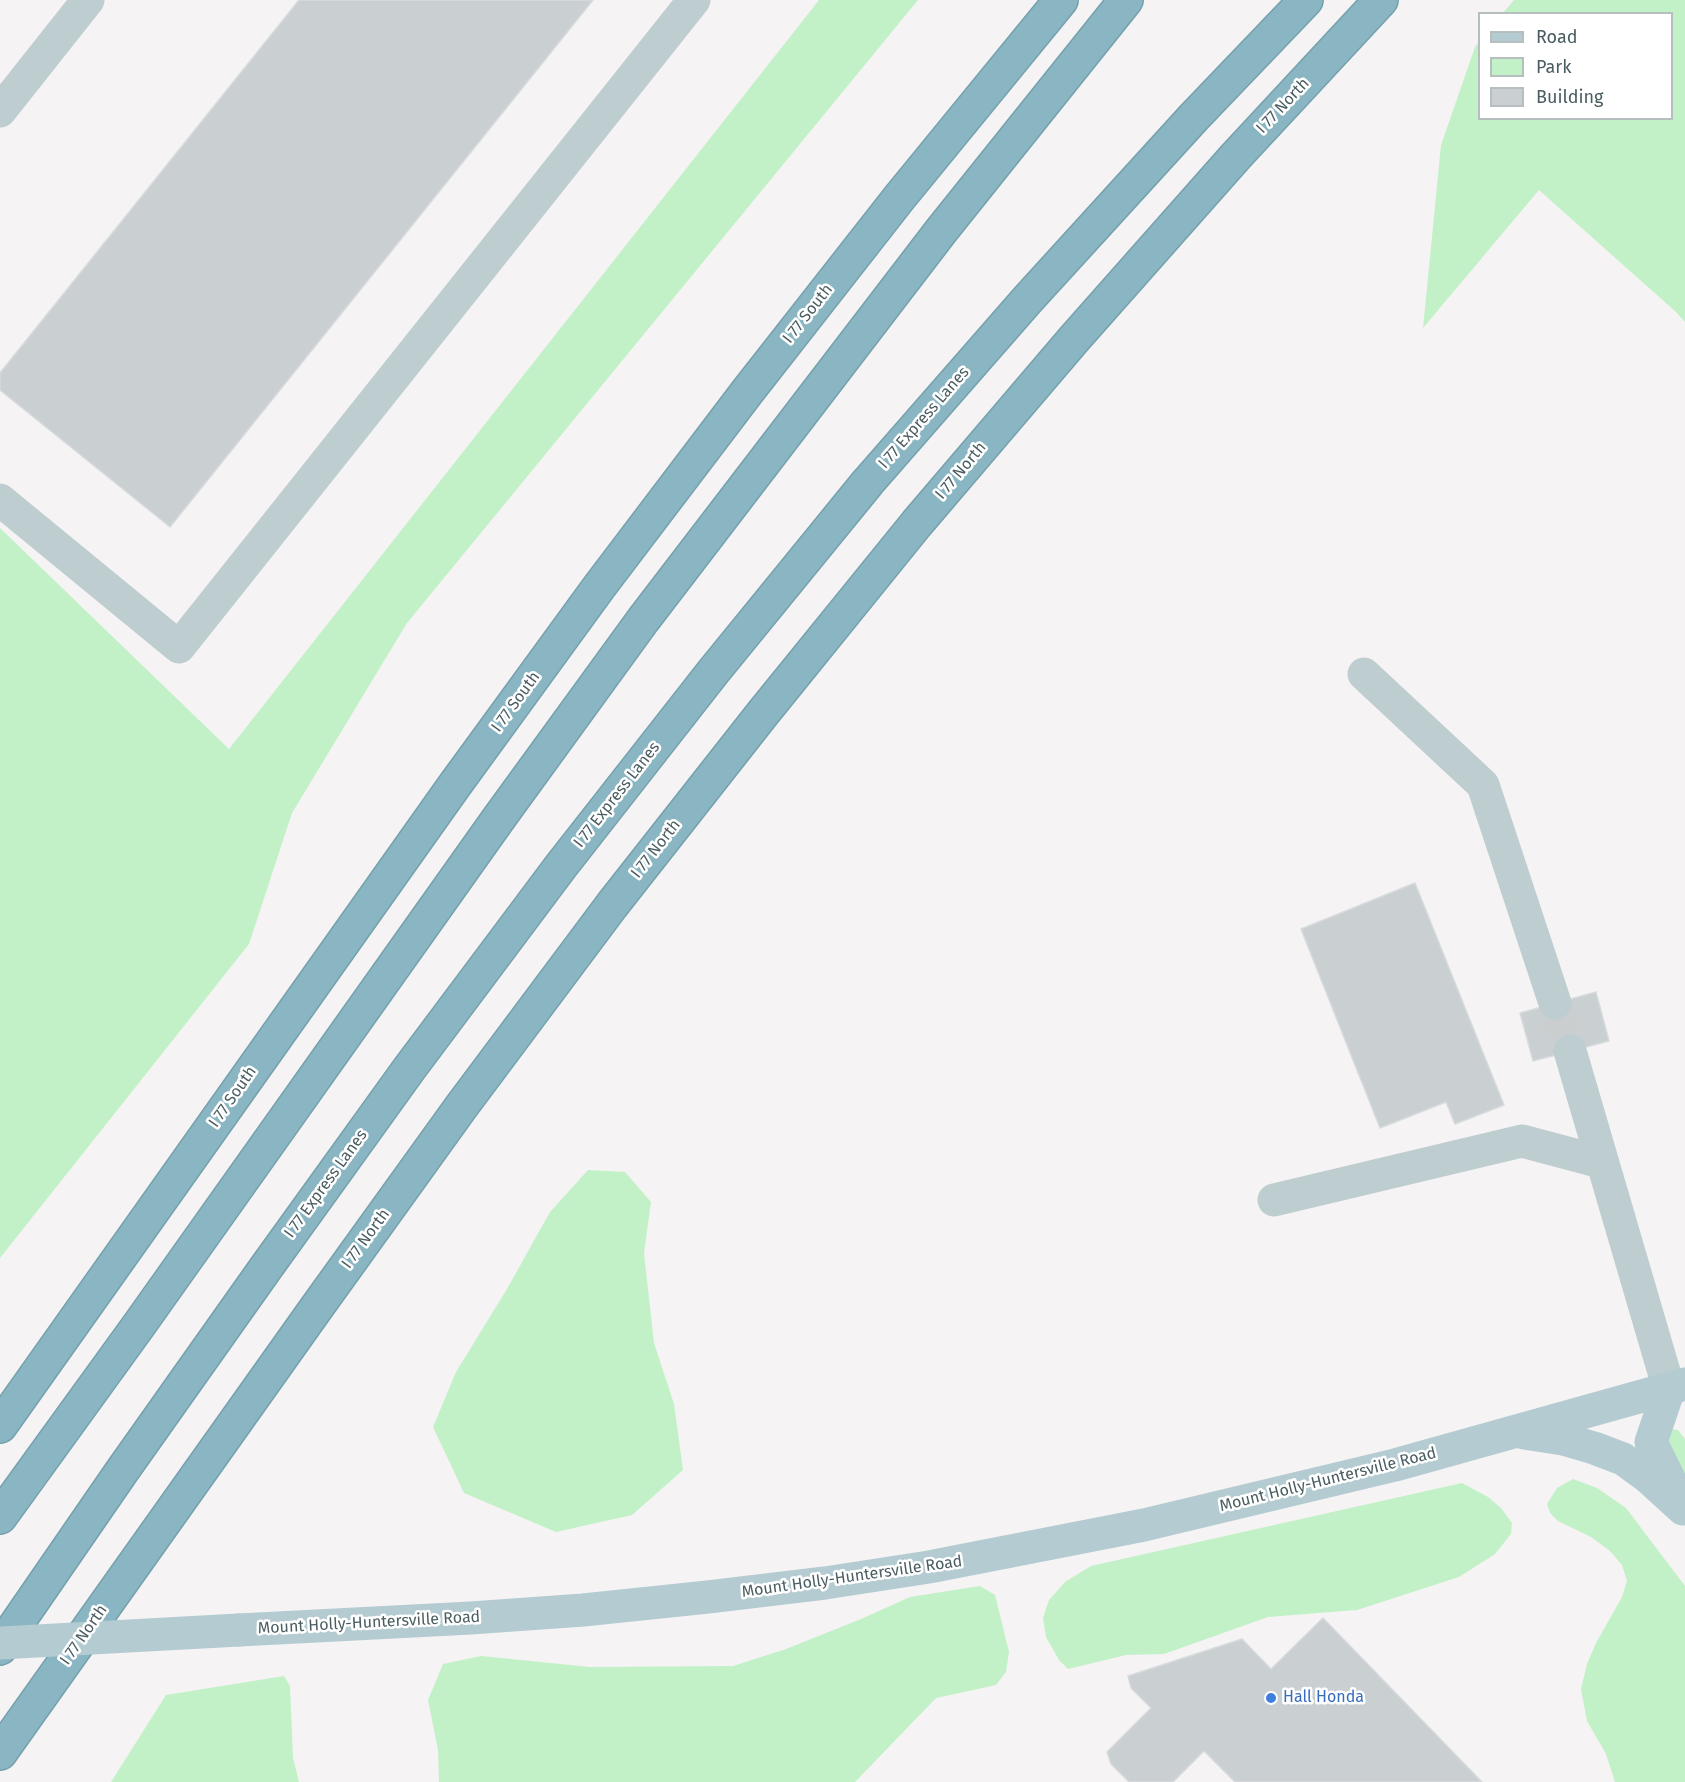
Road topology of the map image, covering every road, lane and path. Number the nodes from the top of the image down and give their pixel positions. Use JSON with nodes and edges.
{"nodes":[{"id":1,"x":88,"y":0,"type":"edge"},
{"id":2,"x":694,"y":0,"type":"edge"},
{"id":3,"x":1061,"y":0,"type":"edge"},
{"id":4,"x":1126,"y":0,"type":"edge"},
{"id":5,"x":1306,"y":0,"type":"edge"},
{"id":6,"x":1381,"y":0,"type":"edge"},
{"id":7,"x":0,"y":111,"type":"edge"},
{"id":8,"x":0,"y":500,"type":"edge"},
{"id":9,"x":1364,"y":674,"type":"dead end"},
{"id":10,"x":1555,"y":1003,"type":"tunnel mouth"},
{"id":11,"x":1570,"y":1052,"type":"tunnel mouth"},
{"id":12,"x":1601,"y":1162,"type":"junction"},
{"id":13,"x":1274,"y":1200,"type":"dead end"},
{"id":14,"x":1680,"y":1394,"type":"edge"},
{"id":15,"x":0,"y":1426,"type":"edge"},
{"id":16,"x":1515,"y":1431,"type":"junction"},
{"id":17,"x":1684,"y":1510,"type":"edge"},
{"id":18,"x":0,"y":1517,"type":"edge"},
{"id":19,"x":0,"y":1643,"type":"edge"},
{"id":20,"x":0,"y":1648,"type":"edge"},
{"id":21,"x":0,"y":1753,"type":"edge"}],
"edges":[{"from":1,"to":7,"type":"lane"},
{"from":2,"to":8,"type":"lane"},
{"from":3,"to":15,"type":"highway","name":"I 77 South"},
{"from":4,"to":18,"type":"highway"},
{"from":5,"to":20,"type":"highway","name":"I 77 Express Lanes"},
{"from":6,"to":21,"type":"highway","name":"I 77 North"},
{"from":9,"to":10,"type":"lane"},
{"from":11,"to":12,"type":"lane"},
{"from":12,"to":13,"type":"lane"},
{"from":12,"to":14,"type":"lane"},
{"from":14,"to":16,"type":"main road","name":"Mount Holly-Huntersville Road"},
{"from":14,"to":17,"type":"main road"},
{"from":16,"to":17,"type":"main road"},
{"from":16,"to":19,"type":"main road","name":"Mount Holly-Huntersville Road","bridge":true}]}
